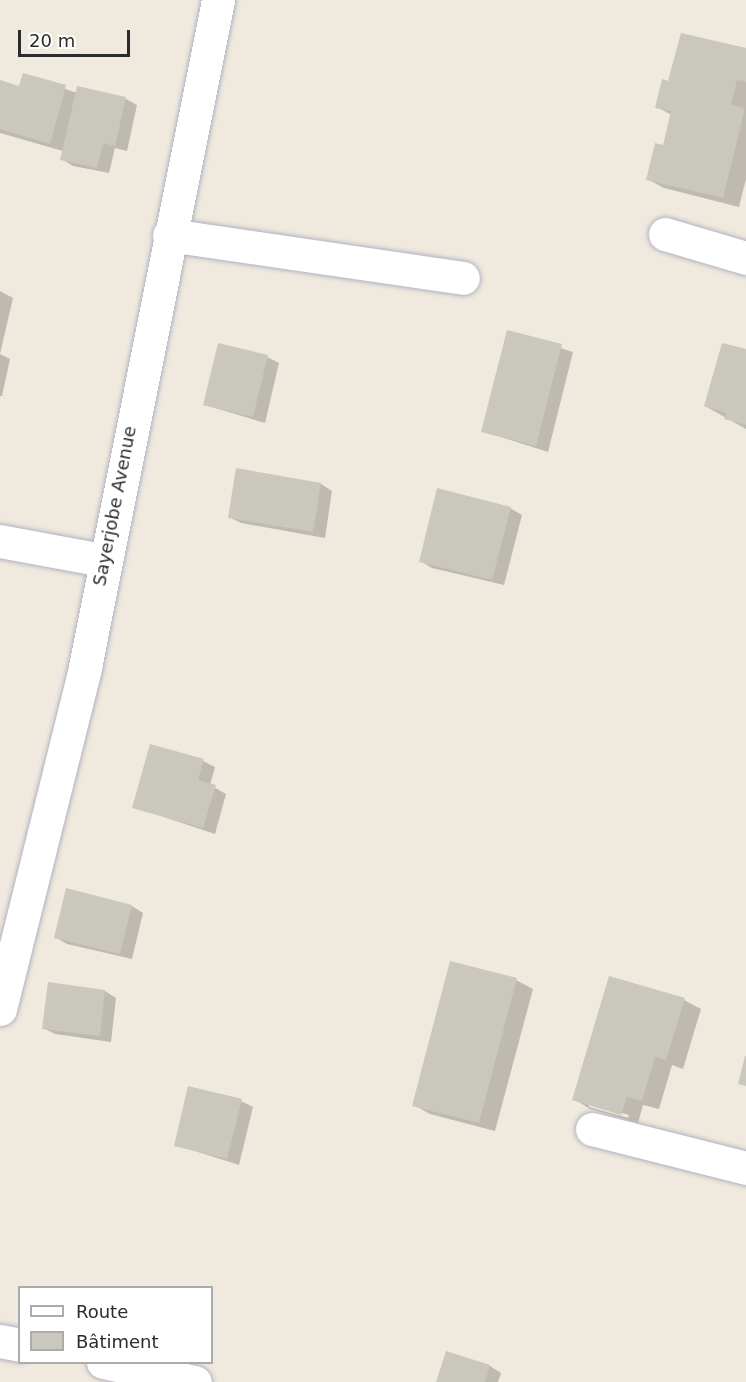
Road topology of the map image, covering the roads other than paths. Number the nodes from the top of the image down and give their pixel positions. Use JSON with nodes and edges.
{"nodes":[{"id":1,"x":218,"y":0,"type":"edge"},
{"id":2,"x":665,"y":234,"type":"dead end"},
{"id":3,"x":169,"y":235,"type":"junction"},
{"id":4,"x":746,"y":258,"type":"edge"},
{"id":5,"x":463,"y":278,"type":"dead end"},
{"id":6,"x":0,"y":541,"type":"edge"},
{"id":7,"x":103,"y":560,"type":"junction"},
{"id":8,"x":0,"y":1010,"type":"edge"},
{"id":9,"x":592,"y":1129,"type":"dead end"},
{"id":10,"x":746,"y":1168,"type":"edge"},
{"id":11,"x":0,"y":1341,"type":"edge"},
{"id":12,"x":18,"y":1345,"type":"edge"},
{"id":13,"x":112,"y":1364,"type":"edge"},
{"id":14,"x":195,"y":1382,"type":"edge"}],
"edges":[{"from":1,"to":3,"type":"street","name":"Sayerjobe Avenue"},
{"from":2,"to":4,"type":"street"},
{"from":3,"to":5,"type":"street"},
{"from":3,"to":7,"type":"street","name":"Sayerjobe Avenue"},
{"from":6,"to":7,"type":"street"},
{"from":7,"to":8,"type":"street","name":"Sayerjobe Avenue"},
{"from":9,"to":10,"type":"street"},
{"from":11,"to":12,"type":"street"},
{"from":13,"to":14,"type":"street"}]}
